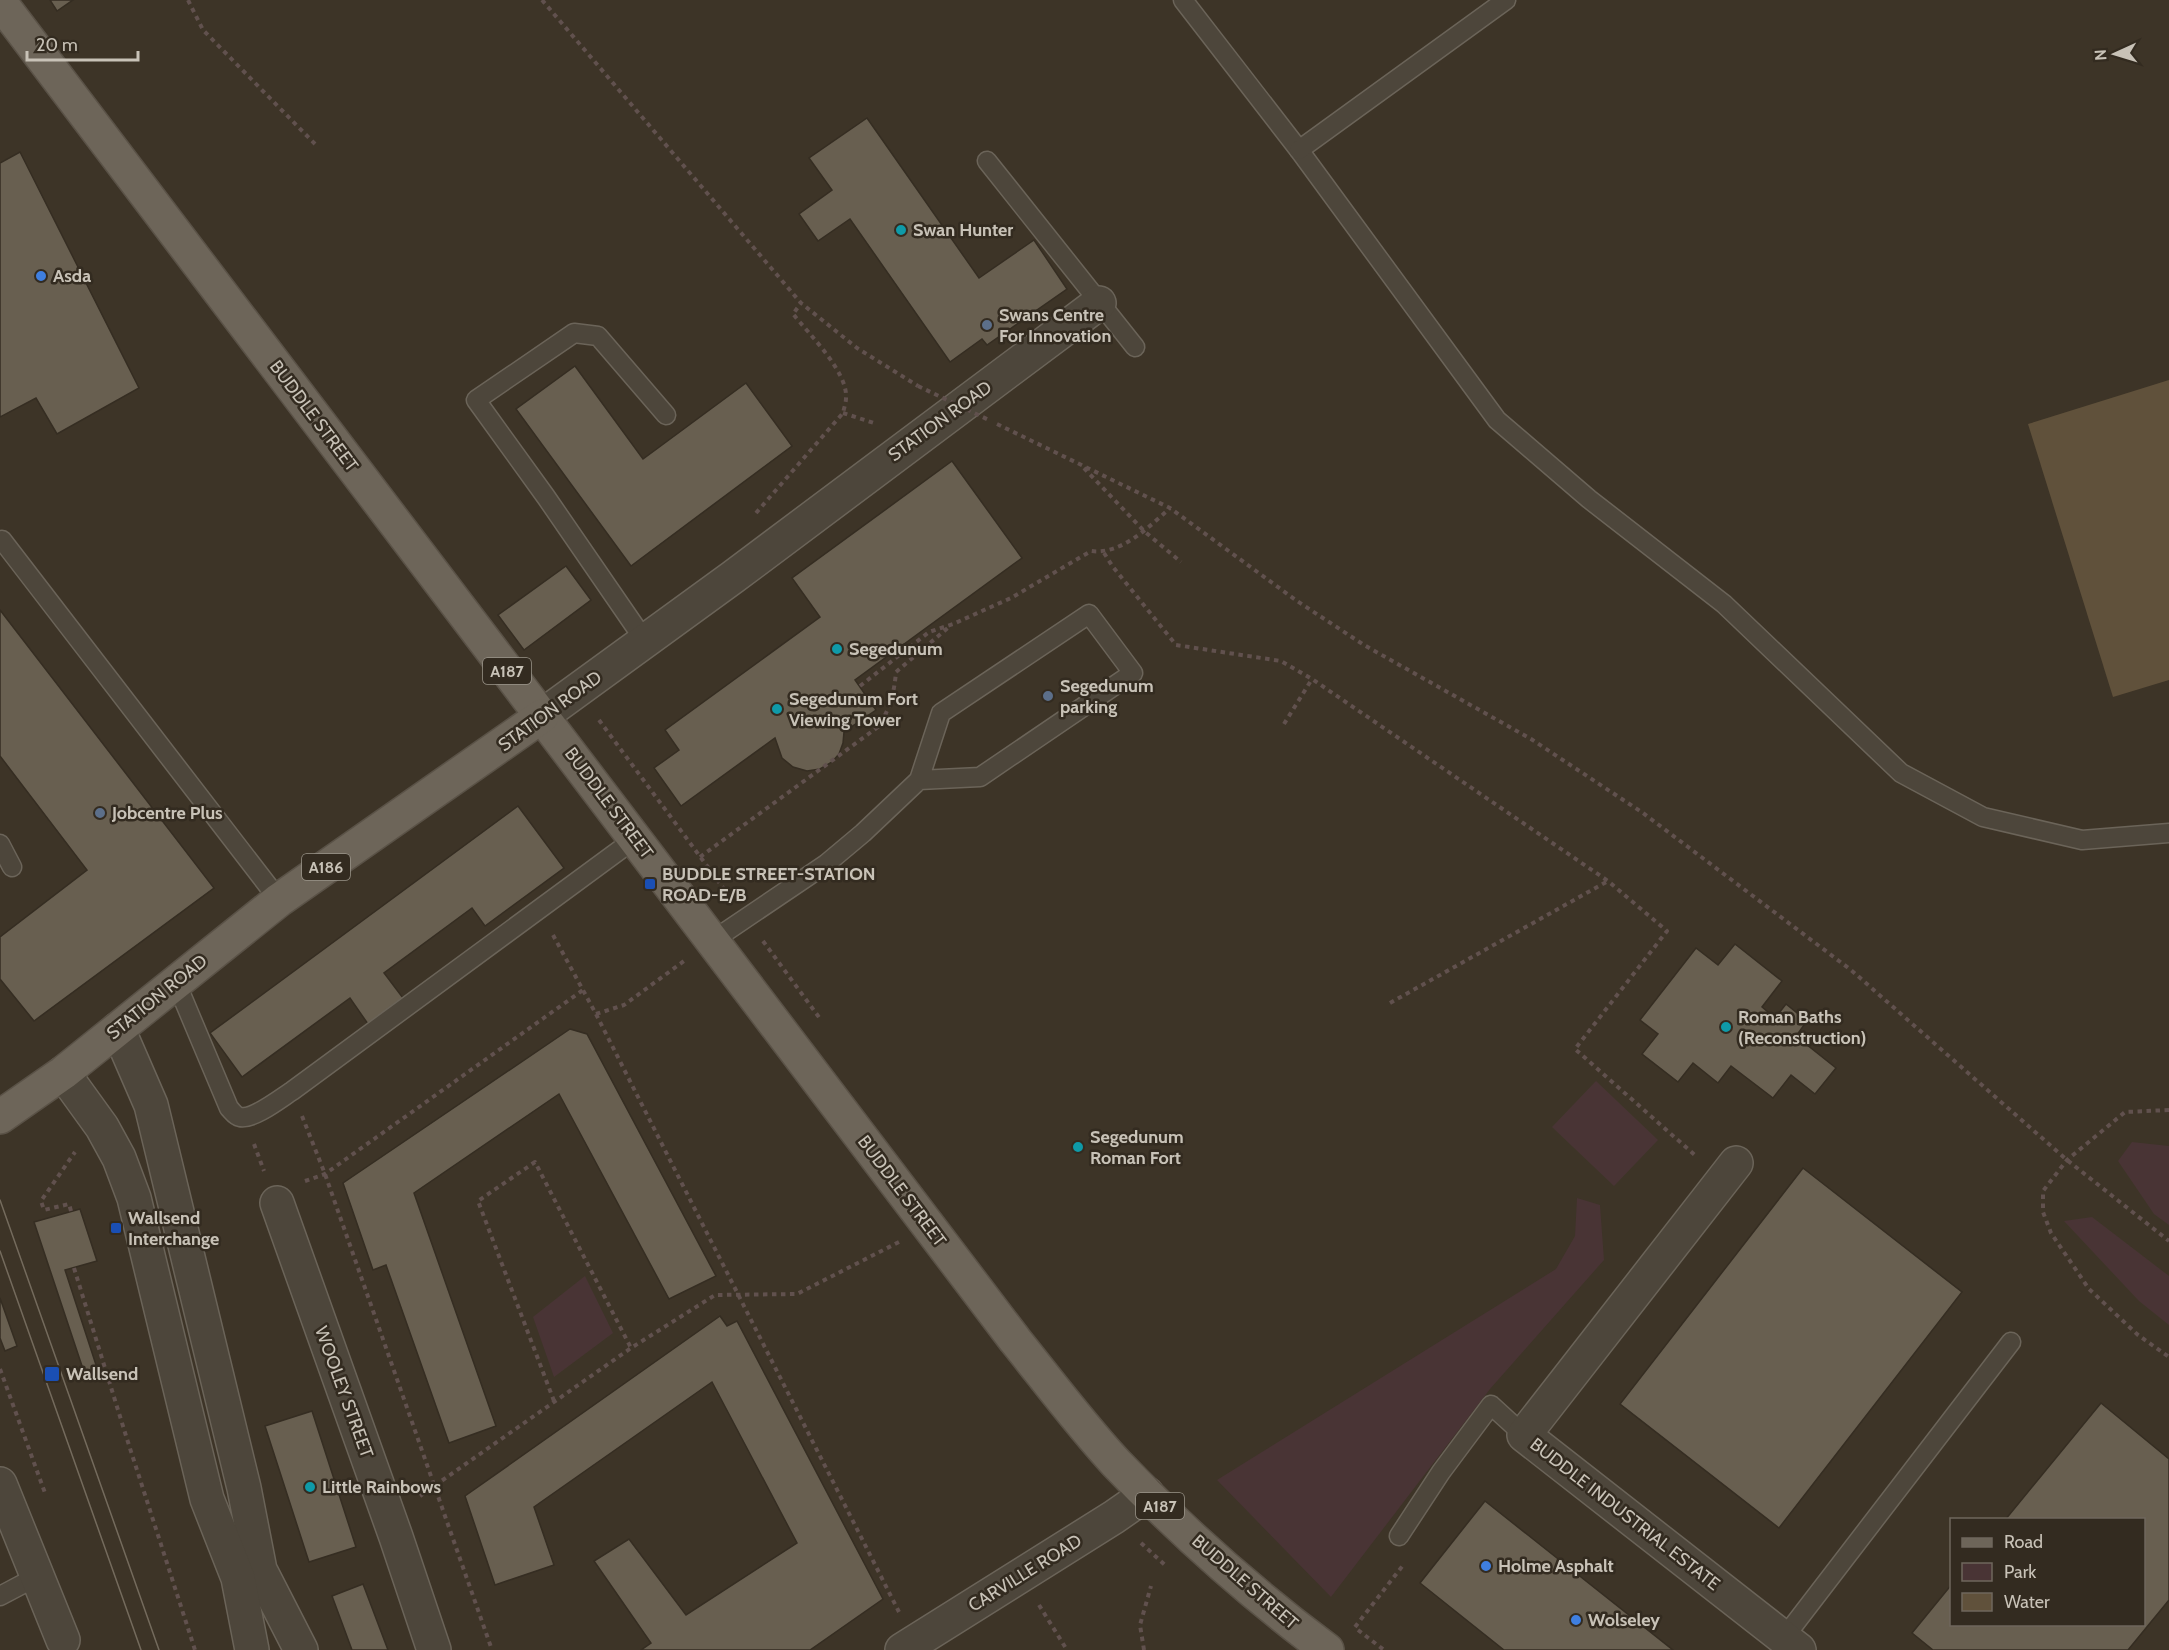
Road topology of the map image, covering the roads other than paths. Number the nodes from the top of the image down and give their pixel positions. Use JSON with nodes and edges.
{"nodes":[{"id":1,"x":1184,"y":0,"type":"edge"},
{"id":2,"x":1506,"y":0,"type":"edge"},
{"id":3,"x":0,"y":2,"type":"edge"},
{"id":4,"x":1299,"y":150,"type":"junction"},
{"id":5,"x":987,"y":161,"type":"dead end"},
{"id":6,"x":1099,"y":303,"type":"junction"},
{"id":7,"x":1135,"y":347,"type":"dead end"},
{"id":8,"x":666,"y":415,"type":"dead end"},
{"id":9,"x":1,"y":540,"type":"edge"},
{"id":10,"x":645,"y":642,"type":"junction"},
{"id":11,"x":542,"y":716,"type":"junction"},
{"id":12,"x":919,"y":780,"type":"junction"},
{"id":13,"x":2169,"y":833,"type":"edge"},
{"id":14,"x":636,"y":838,"type":"junction"},
{"id":15,"x":0,"y":844,"type":"edge"},
{"id":16,"x":12,"y":867,"type":"dead end"},
{"id":17,"x":279,"y":900,"type":"junction"},
{"id":18,"x":712,"y":941,"type":"junction"},
{"id":19,"x":176,"y":982,"type":"junction"},
{"id":20,"x":118,"y":1029,"type":"junction"},
{"id":21,"x":63,"y":1073,"type":"junction"},
{"id":22,"x":0,"y":1117,"type":"edge"},
{"id":23,"x":1729,"y":1171,"type":"road end"},
{"id":24,"x":277,"y":1203,"type":"road end"},
{"id":25,"x":2011,"y":1342,"type":"dead end"},
{"id":26,"x":1524,"y":1435,"type":"junction"},
{"id":27,"x":0,"y":1484,"type":"edge"},
{"id":28,"x":1147,"y":1494,"type":"junction"},
{"id":29,"x":1399,"y":1536,"type":"road end"},
{"id":30,"x":36,"y":1577,"type":"junction"},
{"id":31,"x":0,"y":1596,"type":"edge"},
{"id":32,"x":1791,"y":1644,"type":"edge"},
{"id":33,"x":61,"y":1645,"type":"edge"},
{"id":34,"x":908,"y":1646,"type":"edge"},
{"id":35,"x":252,"y":1650,"type":"edge"},
{"id":36,"x":301,"y":1650,"type":"edge"},
{"id":37,"x":434,"y":1650,"type":"edge"},
{"id":38,"x":1327,"y":1650,"type":"edge"}],
"edges":[{"from":1,"to":4,"type":"lane"},
{"from":2,"to":4,"type":"lane"},
{"from":3,"to":11,"type":"main road","name":"BUDDLE STREET","number":"A187"},
{"from":4,"to":13,"type":"lane"},
{"from":5,"to":6,"type":"lane"},
{"from":6,"to":7,"type":"lane"},
{"from":6,"to":10,"type":"street","name":"STATION ROAD"},
{"from":8,"to":10,"type":"lane"},
{"from":9,"to":17,"type":"lane"},
{"from":10,"to":11,"type":"street","name":"STATION ROAD"},
{"from":11,"to":14,"type":"main road","name":"BUDDLE STREET","number":"A187"},
{"from":11,"to":17,"type":"main road","name":"STATION ROAD","number":"A186"},
{"from":12,"to":12,"type":"lane"},
{"from":12,"to":18,"type":"lane"},
{"from":14,"to":18,"type":"main road","name":"BUDDLE STREET","number":"A187"},
{"from":14,"to":19,"type":"lane"},
{"from":15,"to":16,"type":"lane"},
{"from":17,"to":19,"type":"main road","name":"STATION ROAD","number":"A186"},
{"from":18,"to":28,"type":"main road","name":"BUDDLE STREET","number":"A187"},
{"from":19,"to":20,"type":"main road","name":"STATION ROAD","number":"A186"},
{"from":20,"to":21,"type":"main road","name":"STATION ROAD","number":"A186"},
{"from":20,"to":36,"type":"street"},
{"from":21,"to":22,"type":"main road","name":"STATION ROAD","number":"A186"},
{"from":21,"to":35,"type":"street"},
{"from":23,"to":26,"type":"street","name":"BUDDLE INDUSTRIAL ESTATE"},
{"from":24,"to":37,"type":"street","name":"WOOLEY STREET"},
{"from":25,"to":32,"type":"lane"},
{"from":26,"to":29,"type":"lane"},
{"from":26,"to":32,"type":"street","name":"BUDDLE INDUSTRIAL ESTATE"},
{"from":27,"to":30,"type":"street"},
{"from":28,"to":34,"type":"street","name":"CARVILLE ROAD"},
{"from":28,"to":38,"type":"main road","name":"BUDDLE STREET","number":"A187"},
{"from":30,"to":31,"type":"lane"},
{"from":30,"to":33,"type":"street"}]}
